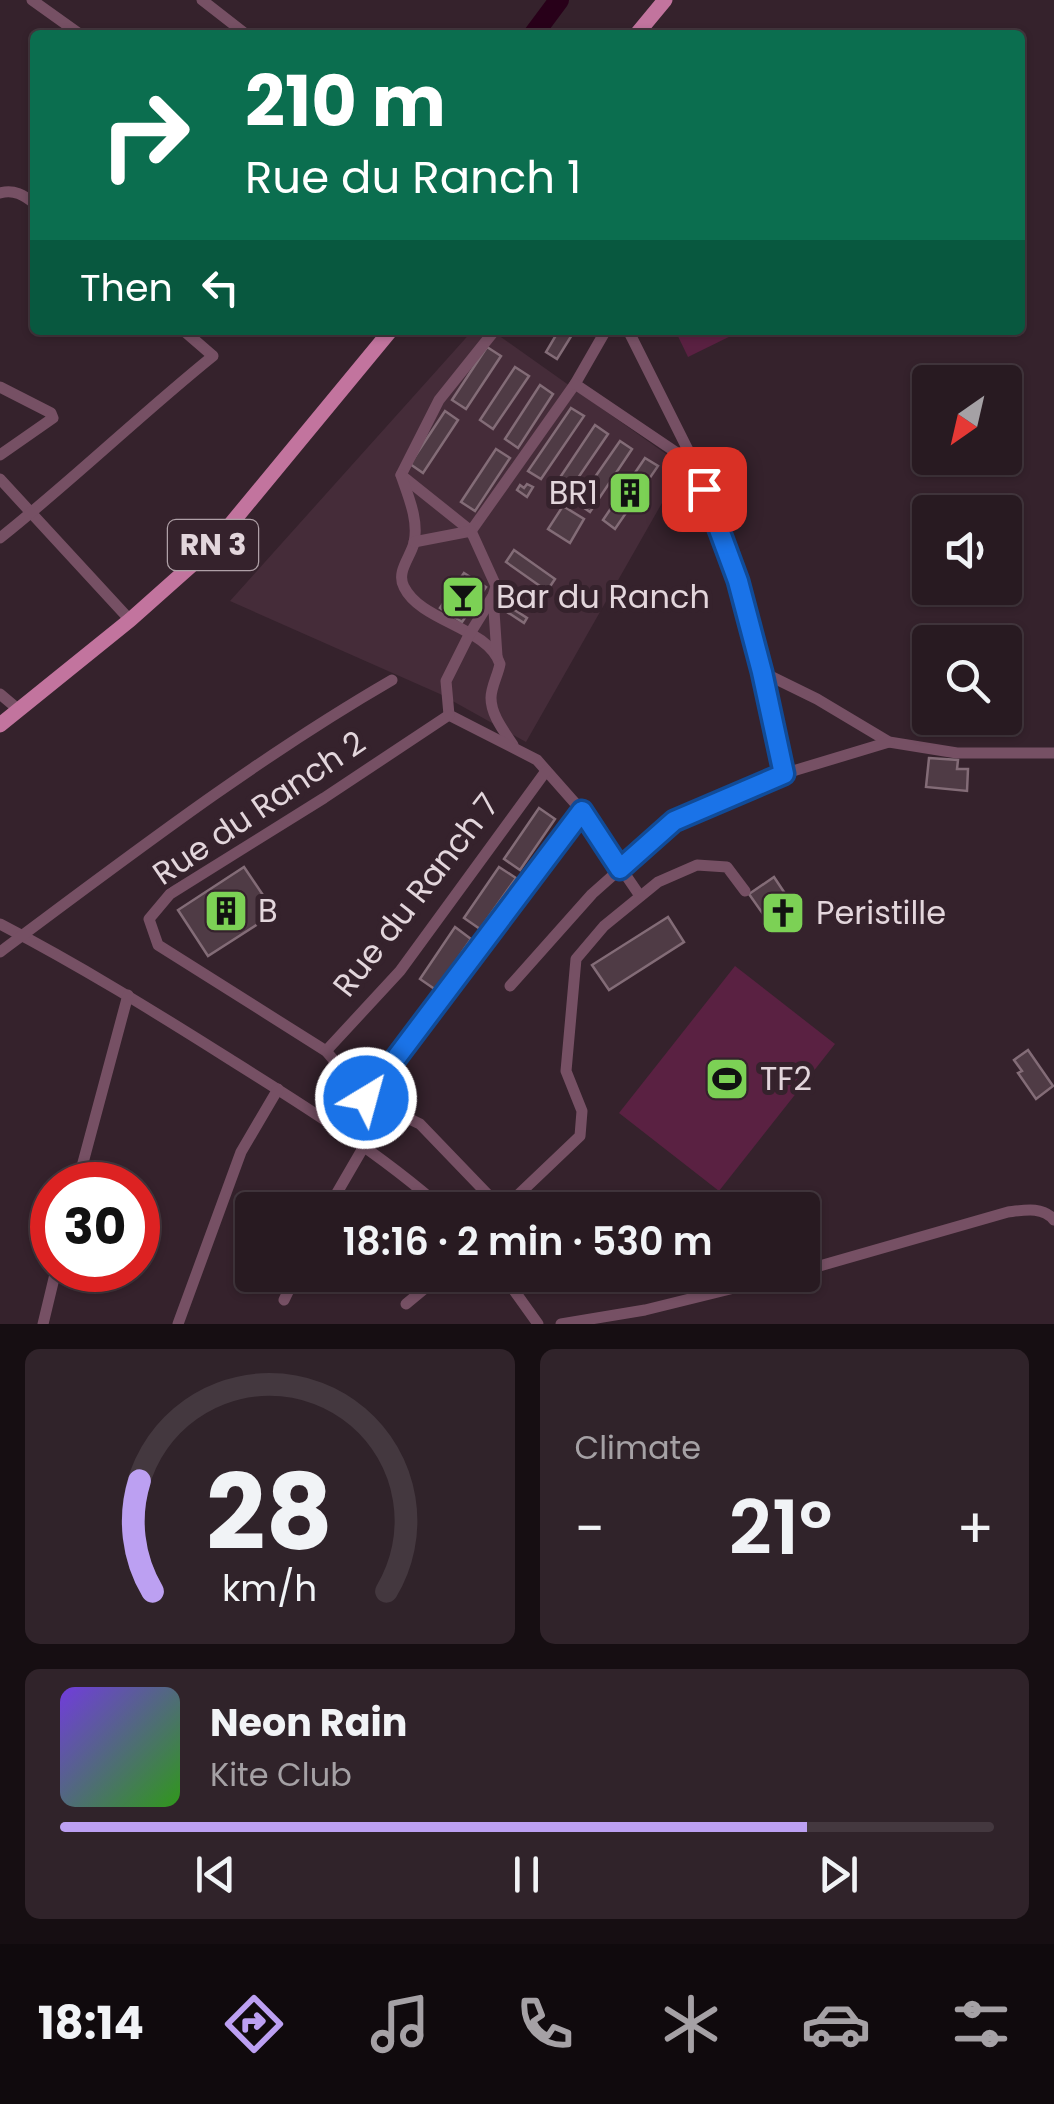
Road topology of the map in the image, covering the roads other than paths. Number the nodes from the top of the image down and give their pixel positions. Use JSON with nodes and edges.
{"nodes":[{"id":1,"x":32,"y":0,"type":"edge"},
{"id":2,"x":202,"y":0,"type":"edge"},
{"id":3,"x":665,"y":0,"type":"edge"},
{"id":4,"x":74,"y":30,"type":"edge"},
{"id":5,"x":240,"y":30,"type":"edge"},
{"id":6,"x":640,"y":30,"type":"edge"},
{"id":7,"x":0,"y":193,"type":"edge"},
{"id":8,"x":30,"y":200,"type":"edge"},
{"id":9,"x":189,"y":335,"type":"edge"},
{"id":10,"x":388,"y":335,"type":"edge"},
{"id":11,"x":491,"y":335,"type":"edge"},
{"id":12,"x":603,"y":335,"type":"edge"},
{"id":13,"x":630,"y":335,"type":"edge"},
{"id":14,"x":575,"y":384,"type":"junction"},
{"id":15,"x":0,"y":388,"type":"edge"},
{"id":16,"x":0,"y":455,"type":"edge"},
{"id":17,"x":692,"y":458,"type":"junction"},
{"id":18,"x":400,"y":475,"type":"junction"},
{"id":19,"x":0,"y":479,"type":"edge"},
{"id":20,"x":32,"y":513,"type":"junction"},
{"id":21,"x":470,"y":531,"type":"junction"},
{"id":22,"x":0,"y":538,"type":"edge"},
{"id":23,"x":414,"y":542,"type":"junction"},
{"id":24,"x":492,"y":596,"type":"junction"},
{"id":25,"x":130,"y":620,"type":"junction"},
{"id":26,"x":469,"y":635,"type":"junction"},
{"id":27,"x":497,"y":656,"type":"junction"},
{"id":28,"x":762,"y":672,"type":"junction"},
{"id":29,"x":392,"y":680,"type":"dead end"},
{"id":30,"x":0,"y":694,"type":"edge"},
{"id":31,"x":18,"y":710,"type":"junction"},
{"id":32,"x":449,"y":715,"type":"junction"},
{"id":33,"x":0,"y":725,"type":"edge"},
{"id":34,"x":889,"y":742,"type":"junction"},
{"id":35,"x":515,"y":749,"type":"junction"},
{"id":36,"x":1054,"y":753,"type":"edge"},
{"id":37,"x":546,"y":770,"type":"junction"},
{"id":38,"x":784,"y":774,"type":"junction"},
{"id":39,"x":582,"y":811,"type":"junction"},
{"id":40,"x":620,"y":869,"type":"junction"},
{"id":41,"x":745,"y":891,"type":"dead end"},
{"id":42,"x":640,"y":896,"type":"junction"},
{"id":43,"x":0,"y":924,"type":"edge"},
{"id":44,"x":22,"y":935,"type":"junction"},
{"id":45,"x":0,"y":952,"type":"edge"},
{"id":46,"x":510,"y":986,"type":"dead end"},
{"id":47,"x":128,"y":995,"type":"junction"},
{"id":48,"x":326,"y":1051,"type":"junction"},
{"id":49,"x":278,"y":1089,"type":"junction"},
{"id":50,"x":366,"y":1098,"type":"junction"},
{"id":51,"x":363,"y":1148,"type":"junction"},
{"id":52,"x":84,"y":1162,"type":"edge"},
{"id":53,"x":337,"y":1192,"type":"edge"},
{"id":54,"x":424,"y":1192,"type":"edge"},
{"id":55,"x":1052,"y":1217,"type":"edge"},
{"id":56,"x":820,"y":1266,"type":"edge"},
{"id":57,"x":51,"y":1292,"type":"edge"},
{"id":58,"x":288,"y":1292,"type":"edge"},
{"id":59,"x":420,"y":1292,"type":"edge"},
{"id":60,"x":515,"y":1292,"type":"edge"},
{"id":61,"x":719,"y":1292,"type":"edge"},
{"id":62,"x":284,"y":1300,"type":"dead end"},
{"id":63,"x":406,"y":1304,"type":"dead end"},
{"id":64,"x":43,"y":1324,"type":"edge"},
{"id":65,"x":178,"y":1324,"type":"edge"},
{"id":66,"x":538,"y":1324,"type":"edge"},
{"id":67,"x":562,"y":1324,"type":"edge"}],
"edges":[{"from":1,"to":4,"type":"street"},
{"from":2,"to":5,"type":"street"},
{"from":3,"to":6,"type":"main road"},
{"from":7,"to":8,"type":"street"},
{"from":9,"to":20,"type":"street"},
{"from":10,"to":25,"type":"main road","number":"RN 3"},
{"from":11,"to":18,"type":"street"},
{"from":12,"to":14,"type":"street"},
{"from":13,"to":17,"type":"street"},
{"from":14,"to":17,"type":"street"},
{"from":14,"to":21,"type":"street"},
{"from":15,"to":16,"type":"street"},
{"from":17,"to":28,"type":"street"},
{"from":18,"to":21,"type":"street"},
{"from":18,"to":23,"type":"street"},
{"from":19,"to":20,"type":"street"},
{"from":20,"to":22,"type":"street"},
{"from":20,"to":25,"type":"street"},
{"from":21,"to":23,"type":"street"},
{"from":21,"to":24,"type":"street"},
{"from":23,"to":26,"type":"street"},
{"from":24,"to":26,"type":"street"},
{"from":24,"to":27,"type":"street"},
{"from":25,"to":31,"type":"main road","number":"RN 3"},
{"from":26,"to":27,"type":"street"},
{"from":26,"to":32,"type":"street"},
{"from":27,"to":35,"type":"street"},
{"from":28,"to":34,"type":"street"},
{"from":28,"to":38,"type":"street"},
{"from":29,"to":44,"type":"street"},
{"from":30,"to":31,"type":"street"},
{"from":31,"to":33,"type":"main road","number":"RN 3"},
{"from":32,"to":35,"type":"street"},
{"from":32,"to":48,"type":"street","name":"Rue du Ranch 2"},
{"from":34,"to":36,"type":"street"},
{"from":34,"to":38,"type":"street"},
{"from":35,"to":37,"type":"street"},
{"from":37,"to":39,"type":"street"},
{"from":37,"to":48,"type":"street","name":"Rue du Ranch 7"},
{"from":38,"to":40,"type":"street"},
{"from":39,"to":40,"type":"street"},
{"from":39,"to":50,"type":"street"},
{"from":40,"to":42,"type":"street"},
{"from":40,"to":46,"type":"street"},
{"from":41,"to":42,"type":"street"},
{"from":42,"to":50,"type":"street","name":"Rue du Ranch 2"},
{"from":43,"to":44,"type":"street"},
{"from":44,"to":45,"type":"street"},
{"from":44,"to":47,"type":"street"},
{"from":47,"to":49,"type":"street"},
{"from":47,"to":52,"type":"street"},
{"from":48,"to":50,"type":"street","name":"Rue du Ranch 2"},
{"from":49,"to":51,"type":"street"},
{"from":49,"to":65,"type":"street"},
{"from":51,"to":53,"type":"street"},
{"from":51,"to":54,"type":"street"},
{"from":55,"to":56,"type":"street"},
{"from":57,"to":64,"type":"street"},
{"from":58,"to":62,"type":"street"},
{"from":59,"to":63,"type":"street"},
{"from":60,"to":66,"type":"street"},
{"from":61,"to":67,"type":"street"}]}
